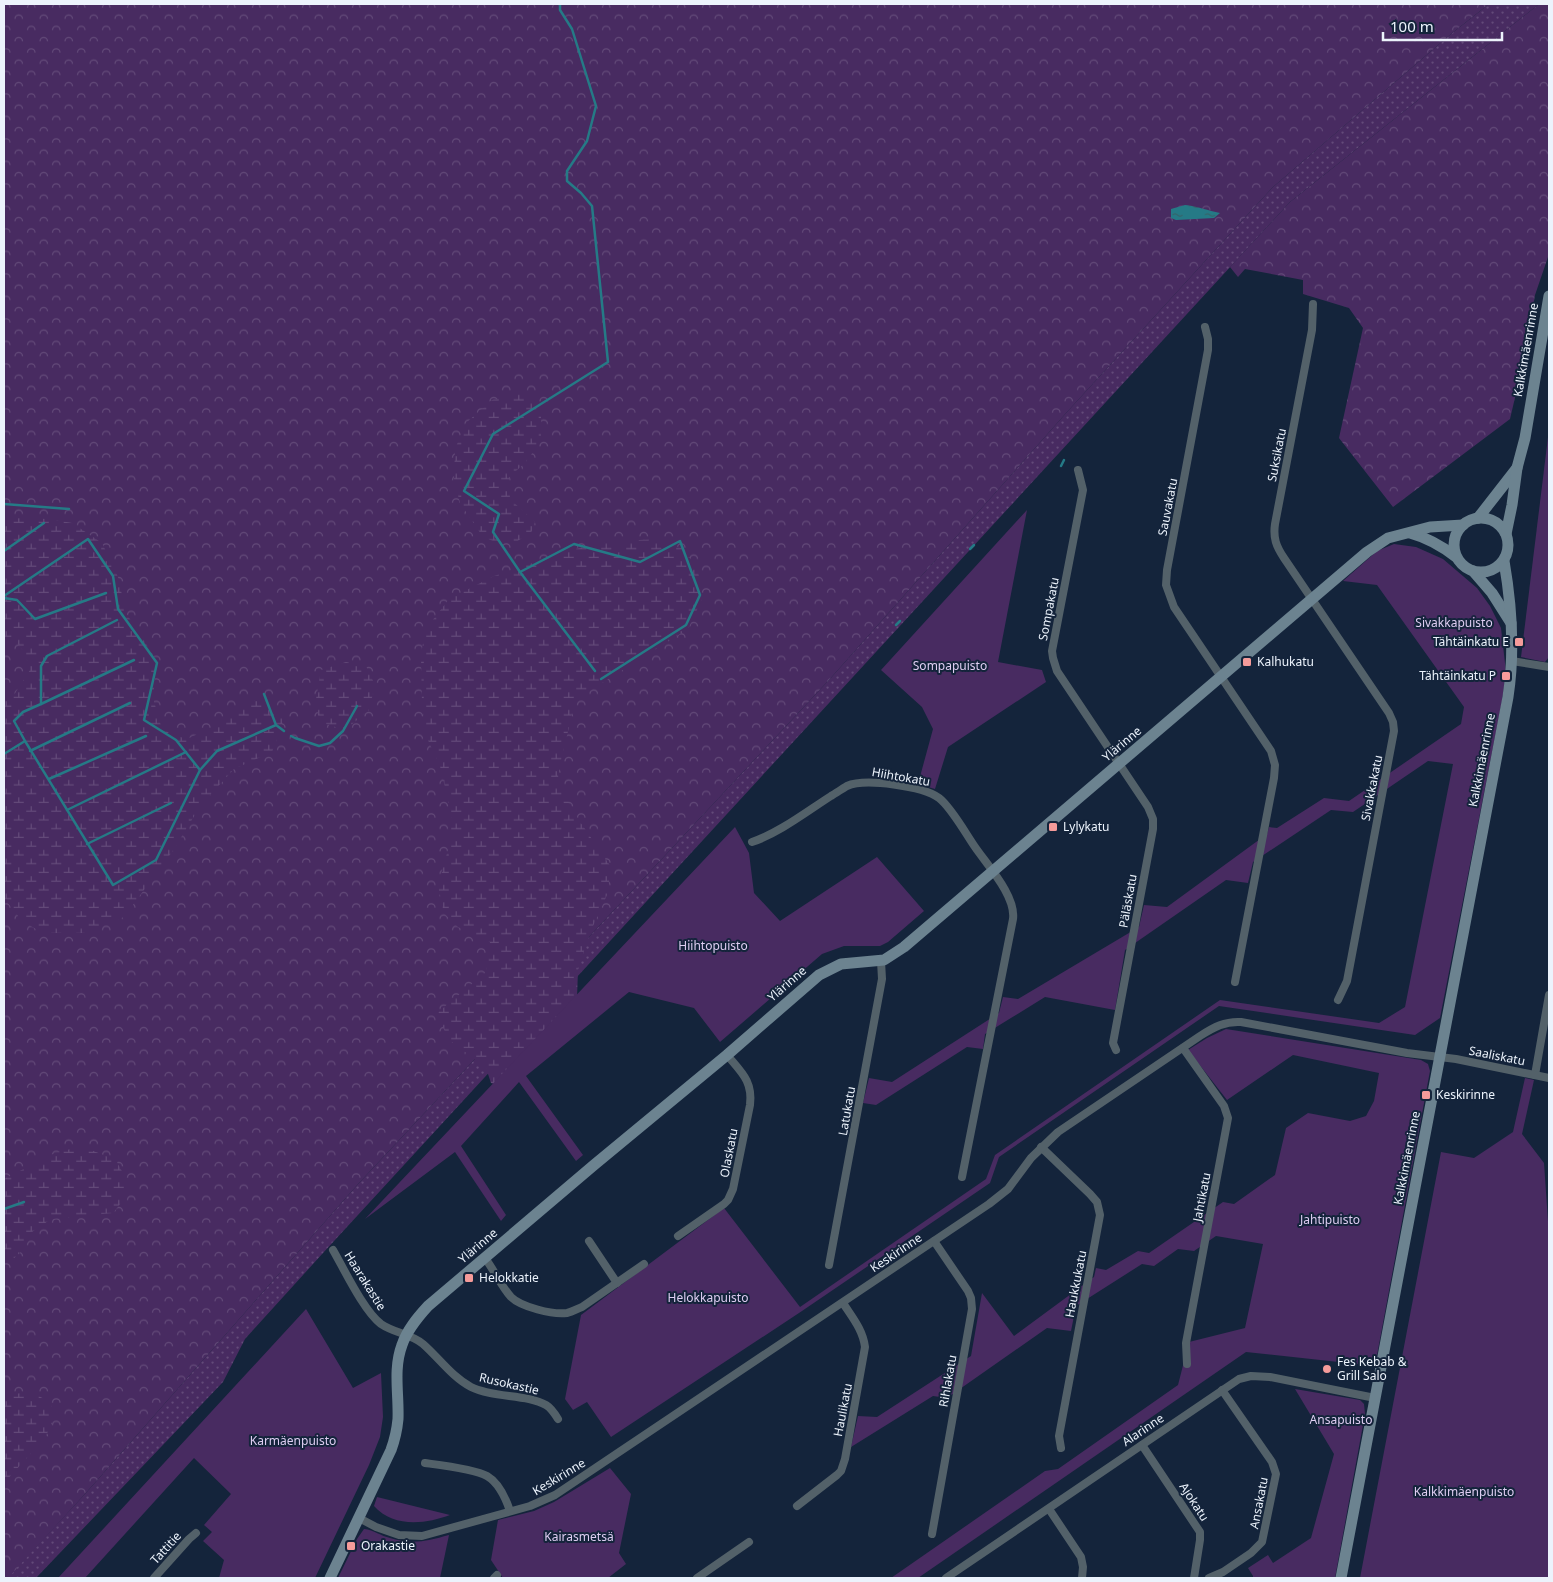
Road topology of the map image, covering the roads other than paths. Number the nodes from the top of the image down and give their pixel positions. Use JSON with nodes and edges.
{"nodes":[{"id":1,"x":1549,"y":296,"type":"edge"},
{"id":2,"x":1312,"y":304,"type":"dead end"},
{"id":3,"x":1205,"y":327,"type":"dead end"},
{"id":4,"x":1517,"y":468,"type":"junction"},
{"id":5,"x":1078,"y":470,"type":"dead end"},
{"id":6,"x":1478,"y":518,"type":"junction"},
{"id":7,"x":1463,"y":525,"type":"junction"},
{"id":8,"x":1409,"y":533,"type":"junction"},
{"id":9,"x":1506,"y":534,"type":"junction"},
{"id":10,"x":1456,"y":557,"type":"junction"},
{"id":11,"x":1504,"y":561,"type":"junction"},
{"id":12,"x":1473,"y":572,"type":"junction"},
{"id":13,"x":1312,"y":600,"type":"junction"},
{"id":14,"x":1512,"y":624,"type":"junction"},
{"id":15,"x":1512,"y":661,"type":"junction"},
{"id":16,"x":1549,"y":667,"type":"edge"},
{"id":17,"x":1222,"y":678,"type":"junction"},
{"id":18,"x":1119,"y":764,"type":"junction"},
{"id":19,"x":752,"y":842,"type":"dead end"},
{"id":20,"x":992,"y":872,"type":"junction"},
{"id":21,"x":881,"y":961,"type":"junction"},
{"id":22,"x":1235,"y":982,"type":"dead end"},
{"id":23,"x":1549,"y":995,"type":"edge"},
{"id":24,"x":1338,"y":1000,"type":"dead end"},
{"id":25,"x":1183,"y":1048,"type":"junction"},
{"id":26,"x":1116,"y":1050,"type":"dead end"},
{"id":27,"x":728,"y":1055,"type":"junction"},
{"id":28,"x":1440,"y":1057,"type":"junction"},
{"id":29,"x":1535,"y":1075,"type":"junction"},
{"id":30,"x":1549,"y":1078,"type":"edge"},
{"id":31,"x":1041,"y":1147,"type":"junction"},
{"id":32,"x":962,"y":1177,"type":"dead end"},
{"id":33,"x":678,"y":1236,"type":"dead end"},
{"id":34,"x":590,"y":1241,"type":"dead end"},
{"id":35,"x":934,"y":1241,"type":"junction"},
{"id":36,"x":333,"y":1250,"type":"dead end"},
{"id":37,"x":485,"y":1258,"type":"junction"},
{"id":38,"x":644,"y":1264,"type":"dead end"},
{"id":39,"x":829,"y":1266,"type":"dead end"},
{"id":40,"x":617,"y":1282,"type":"junction"},
{"id":41,"x":843,"y":1303,"type":"junction"},
{"id":42,"x":406,"y":1335,"type":"junction"},
{"id":43,"x":1187,"y":1364,"type":"dead end"},
{"id":44,"x":1222,"y":1390,"type":"junction"},
{"id":45,"x":1374,"y":1398,"type":"junction"},
{"id":46,"x":558,"y":1419,"type":"dead end"},
{"id":47,"x":1142,"y":1445,"type":"junction"},
{"id":48,"x":1061,"y":1448,"type":"dead end"},
{"id":49,"x":425,"y":1463,"type":"dead end"},
{"id":50,"x":797,"y":1506,"type":"dead end"},
{"id":51,"x":1049,"y":1509,"type":"junction"},
{"id":52,"x":510,"y":1511,"type":"junction"},
{"id":53,"x":359,"y":1518,"type":"junction"},
{"id":54,"x":196,"y":1533,"type":"dead end"},
{"id":55,"x":932,"y":1534,"type":"dead end"},
{"id":56,"x":749,"y":1542,"type":"dead end"},
{"id":57,"x":157,"y":1577,"type":"edge"},
{"id":58,"x":330,"y":1578,"type":"edge"},
{"id":59,"x":697,"y":1578,"type":"edge"},
{"id":60,"x":948,"y":1578,"type":"edge"},
{"id":61,"x":1082,"y":1578,"type":"edge"},
{"id":62,"x":1194,"y":1578,"type":"edge"},
{"id":63,"x":1209,"y":1578,"type":"edge"},
{"id":64,"x":1341,"y":1578,"type":"edge"}],
"edges":[{"from":1,"to":4,"type":"street","name":"Kalkkimäenrinne"},
{"from":2,"to":13,"type":"street","name":"Suksikatu"},
{"from":3,"to":17,"type":"street","name":"Sauvakatu"},
{"from":4,"to":6,"type":"street","name":"Kalkkimäenrinne"},
{"from":4,"to":9,"type":"street","name":"Kalkkimäenrinne"},
{"from":5,"to":18,"type":"street","name":"Sompakatu"},
{"from":6,"to":7,"type":"street"},
{"from":6,"to":9,"type":"street"},
{"from":7,"to":8,"type":"street","name":"Ylärinne"},
{"from":7,"to":10,"type":"street"},
{"from":8,"to":10,"type":"street"},
{"from":8,"to":13,"type":"street","name":"Ylärinne"},
{"from":9,"to":11,"type":"street"},
{"from":10,"to":12,"type":"street"},
{"from":11,"to":12,"type":"street"},
{"from":11,"to":14,"type":"street","name":"Kalkkimäenrinne"},
{"from":12,"to":14,"type":"street"},
{"from":13,"to":17,"type":"street","name":"Ylärinne"},
{"from":13,"to":24,"type":"street","name":"Sivakkakatu"},
{"from":14,"to":15,"type":"street","name":"Kalkkimäenrinne"},
{"from":15,"to":16,"type":"street"},
{"from":15,"to":28,"type":"street","name":"Kalkkimäenrinne"},
{"from":17,"to":18,"type":"street","name":"Ylärinne"},
{"from":17,"to":22,"type":"street"},
{"from":18,"to":20,"type":"street","name":"Ylärinne"},
{"from":18,"to":26,"type":"street","name":"Päläskatu"},
{"from":19,"to":20,"type":"street","name":"Hiihtokatu"},
{"from":20,"to":21,"type":"street","name":"Ylärinne"},
{"from":20,"to":32,"type":"street"},
{"from":21,"to":27,"type":"street","name":"Ylärinne"},
{"from":21,"to":39,"type":"street","name":"Latukatu"},
{"from":23,"to":29,"type":"street"},
{"from":25,"to":28,"type":"street","name":"Keskirinne"},
{"from":25,"to":31,"type":"street","name":"Keskirinne"},
{"from":25,"to":43,"type":"street","name":"Jahtikatu"},
{"from":27,"to":33,"type":"street","name":"Olaskatu"},
{"from":27,"to":37,"type":"street","name":"Ylärinne"},
{"from":28,"to":29,"type":"street","name":"Saaliskatu"},
{"from":28,"to":45,"type":"street","name":"Kalkkimäenrinne"},
{"from":29,"to":30,"type":"street","name":"Saaliskatu"},
{"from":31,"to":35,"type":"street","name":"Keskirinne"},
{"from":31,"to":48,"type":"street","name":"Haukkukatu"},
{"from":34,"to":40,"type":"street"},
{"from":35,"to":41,"type":"street","name":"Keskirinne"},
{"from":35,"to":55,"type":"street","name":"Rihlakatu"},
{"from":36,"to":42,"type":"street","name":"Haarakastie"},
{"from":37,"to":40,"type":"street"},
{"from":37,"to":42,"type":"street","name":"Ylärinne"},
{"from":38,"to":40,"type":"street"},
{"from":41,"to":50,"type":"street","name":"Haulikatu"},
{"from":41,"to":52,"type":"street","name":"Keskirinne"},
{"from":42,"to":46,"type":"street","name":"Rusokastie"},
{"from":42,"to":53,"type":"street","name":"Ylärinne"},
{"from":44,"to":45,"type":"street","name":"Alarinne"},
{"from":44,"to":47,"type":"street","name":"Alarinne"},
{"from":44,"to":63,"type":"street","name":"Ansakatu"},
{"from":45,"to":64,"type":"street","name":"Kalkkimäenrinne"},
{"from":47,"to":51,"type":"street","name":"Alarinne"},
{"from":47,"to":62,"type":"street","name":"Ajokatu"},
{"from":49,"to":52,"type":"street"},
{"from":51,"to":60,"type":"street","name":"Alarinne"},
{"from":51,"to":61,"type":"street"},
{"from":52,"to":53,"type":"street","name":"Keskirinne"},
{"from":53,"to":58,"type":"street","name":"Ylärinne"},
{"from":54,"to":57,"type":"street","name":"Tattitie"},
{"from":56,"to":59,"type":"street"}]}
